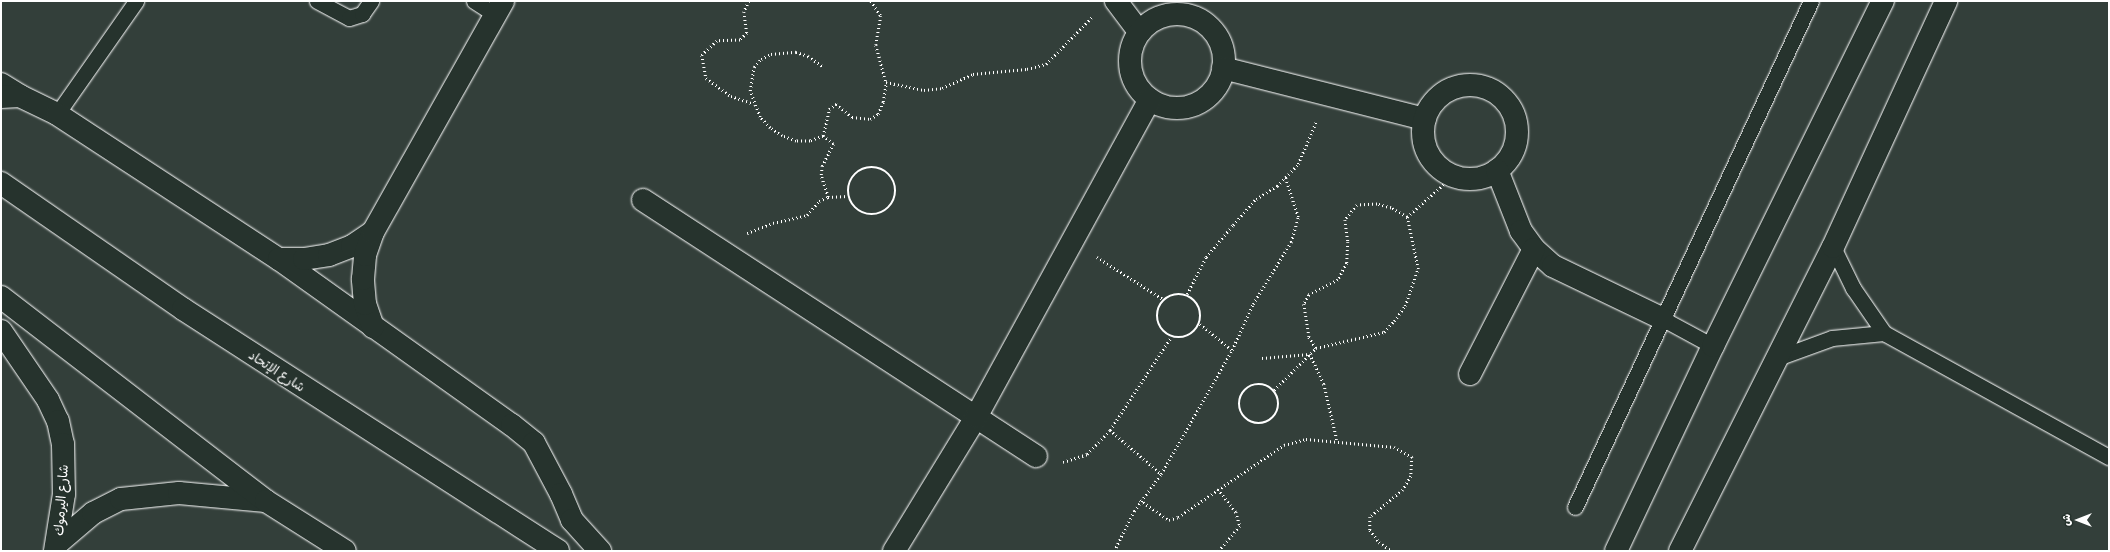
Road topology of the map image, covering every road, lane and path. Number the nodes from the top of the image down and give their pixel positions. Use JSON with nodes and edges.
{"nodes":[{"id":1,"x":136,"y":1,"type":"edge"},
{"id":2,"x":317,"y":1,"type":"edge"},
{"id":3,"x":371,"y":1,"type":"edge"},
{"id":4,"x":474,"y":1,"type":"edge"},
{"id":5,"x":749,"y":1,"type":"edge"},
{"id":6,"x":872,"y":1,"type":"edge"},
{"id":7,"x":1116,"y":1,"type":"edge"},
{"id":8,"x":1811,"y":1,"type":"edge"},
{"id":9,"x":1883,"y":1,"type":"edge"},
{"id":10,"x":1946,"y":1,"type":"edge"},
{"id":11,"x":499,"y":8,"type":"edge"},
{"id":12,"x":1199,"y":9,"type":"edge"},
{"id":13,"x":1096,"y":12,"type":"dead end"},
{"id":14,"x":1139,"y":32,"type":"junction"},
{"id":15,"x":824,"y":67,"type":"dead end"},
{"id":16,"x":1223,"y":68,"type":"junction"},
{"id":17,"x":886,"y":82,"type":"junction"},
{"id":18,"x":1,"y":84,"type":"edge"},
{"id":19,"x":1328,"y":95,"type":"junction"},
{"id":20,"x":11,"y":97,"type":"edge"},
{"id":21,"x":1150,"y":99,"type":"junction"},
{"id":22,"x":755,"y":104,"type":"junction"},
{"id":23,"x":57,"y":114,"type":"junction"},
{"id":24,"x":1425,"y":119,"type":"junction"},
{"id":25,"x":823,"y":136,"type":"junction"},
{"id":26,"x":1498,"y":170,"type":"junction"},
{"id":27,"x":1453,"y":176,"type":"junction"},
{"id":28,"x":1285,"y":177,"type":"junction"},
{"id":29,"x":1,"y":183,"type":"edge"},
{"id":30,"x":848,"y":196,"type":"junction"},
{"id":31,"x":828,"y":197,"type":"junction"},
{"id":32,"x":643,"y":200,"type":"dead end"},
{"id":33,"x":1408,"y":217,"type":"junction"},
{"id":34,"x":373,"y":232,"type":"junction"},
{"id":35,"x":1071,"y":240,"type":"junction"},
{"id":36,"x":1833,"y":247,"type":"junction"},
{"id":37,"x":1534,"y":249,"type":"junction"},
{"id":38,"x":724,"y":253,"type":"junction"},
{"id":39,"x":279,"y":259,"type":"junction"},
{"id":40,"x":1187,"y":294,"type":"junction"},
{"id":41,"x":1,"y":297,"type":"edge"},
{"id":42,"x":1163,"y":300,"type":"junction"},
{"id":43,"x":1663,"y":319,"type":"junction"},
{"id":44,"x":1200,"y":324,"type":"junction"},
{"id":45,"x":372,"y":327,"type":"junction"},
{"id":46,"x":1,"y":331,"type":"edge"},
{"id":47,"x":1884,"y":333,"type":"junction"},
{"id":48,"x":1171,"y":337,"type":"junction"},
{"id":49,"x":1713,"y":346,"type":"junction"},
{"id":50,"x":1316,"y":348,"type":"junction"},
{"id":51,"x":1232,"y":350,"type":"junction"},
{"id":52,"x":1310,"y":354,"type":"junction"},
{"id":53,"x":1780,"y":357,"type":"junction"},
{"id":54,"x":1262,"y":358,"type":"dead end"},
{"id":55,"x":1470,"y":374,"type":"dead end"},
{"id":56,"x":1274,"y":390,"type":"junction"},
{"id":57,"x":976,"y":417,"type":"junction"},
{"id":58,"x":1110,"y":430,"type":"junction"},
{"id":59,"x":1337,"y":440,"type":"junction"},
{"id":60,"x":1036,"y":456,"type":"joint"},
{"id":61,"x":2109,"y":457,"type":"edge"},
{"id":62,"x":1161,"y":474,"type":"junction"},
{"id":63,"x":1218,"y":489,"type":"junction"},
{"id":64,"x":1140,"y":500,"type":"junction"},
{"id":65,"x":266,"y":501,"type":"junction"},
{"id":66,"x":1575,"y":507,"type":"dead end"},
{"id":67,"x":56,"y":547,"type":"edge"},
{"id":68,"x":345,"y":551,"type":"edge"},
{"id":69,"x":558,"y":551,"type":"edge"},
{"id":70,"x":600,"y":551,"type":"edge"},
{"id":71,"x":894,"y":551,"type":"edge"},
{"id":72,"x":1114,"y":551,"type":"edge"},
{"id":73,"x":1219,"y":551,"type":"edge"},
{"id":74,"x":1392,"y":551,"type":"edge"},
{"id":75,"x":1616,"y":551,"type":"edge"},
{"id":76,"x":1680,"y":551,"type":"edge"}],
"edges":[{"from":1,"to":23,"type":"lane"},
{"from":2,"to":3,"type":"lane"},
{"from":4,"to":11,"type":"lane"},
{"from":5,"to":22,"type":"path"},
{"from":6,"to":17,"type":"path"},
{"from":7,"to":14,"type":"main road"},
{"from":8,"to":43,"type":"lane"},
{"from":9,"to":49,"type":"main road"},
{"from":10,"to":36,"type":"main road"},
{"from":11,"to":34,"type":"main road"},
{"from":12,"to":14,"type":"main road"},
{"from":12,"to":16,"type":"main road"},
{"from":13,"to":17,"type":"path"},
{"from":14,"to":21,"type":"main road"},
{"from":15,"to":22,"type":"path"},
{"from":16,"to":19,"type":"main road"},
{"from":16,"to":21,"type":"main road"},
{"from":17,"to":25,"type":"path"},
{"from":18,"to":20,"type":"main road"},
{"from":19,"to":24,"type":"main road"},
{"from":19,"to":28,"type":"path"},
{"from":20,"to":23,"type":"main road"},
{"from":21,"to":35,"type":"main road"},
{"from":22,"to":25,"type":"path"},
{"from":23,"to":39,"type":"main road"},
{"from":24,"to":26,"type":"main road"},
{"from":24,"to":27,"type":"main road"},
{"from":25,"to":31,"type":"path"},
{"from":26,"to":27,"type":"main road"},
{"from":26,"to":37,"type":"main road"},
{"from":27,"to":33,"type":"path"},
{"from":28,"to":40,"type":"path"},
{"from":28,"to":51,"type":"path"},
{"from":29,"to":69,"type":"main road","name":"شارع الإتحاد"},
{"from":30,"to":30,"type":"path"},
{"from":30,"to":31,"type":"path"},
{"from":31,"to":38,"type":"path"},
{"from":32,"to":38,"type":"main road"},
{"from":33,"to":50,"type":"path"},
{"from":33,"to":50,"type":"path"},
{"from":34,"to":39,"type":"main road"},
{"from":34,"to":45,"type":"main road"},
{"from":35,"to":42,"type":"path"},
{"from":35,"to":57,"type":"main road"},
{"from":36,"to":47,"type":"lane"},
{"from":36,"to":53,"type":"main road"},
{"from":37,"to":43,"type":"main road"},
{"from":37,"to":55,"type":"main road"},
{"from":38,"to":57,"type":"main road"},
{"from":39,"to":45,"type":"main road"},
{"from":40,"to":42,"type":"path"},
{"from":40,"to":44,"type":"path"},
{"from":41,"to":65,"type":"main road"},
{"from":42,"to":48,"type":"path"},
{"from":43,"to":49,"type":"lane"},
{"from":43,"to":66,"type":"lane"},
{"from":44,"to":48,"type":"path"},
{"from":44,"to":51,"type":"path"},
{"from":45,"to":70,"type":"main road"},
{"from":46,"to":67,"type":"main road","name":"شارع اليرموك"},
{"from":47,"to":53,"type":"lane"},
{"from":47,"to":61,"type":"lane"},
{"from":48,"to":58,"type":"path"},
{"from":49,"to":75,"type":"main road"},
{"from":50,"to":52,"type":"path"},
{"from":51,"to":62,"type":"path"},
{"from":52,"to":54,"type":"path"},
{"from":52,"to":56,"type":"path"},
{"from":52,"to":59,"type":"path"},
{"from":53,"to":76,"type":"main road"},
{"from":56,"to":56,"type":"path"},
{"from":57,"to":60,"type":"main road"},
{"from":57,"to":71,"type":"main road"},
{"from":58,"to":60,"type":"path"},
{"from":58,"to":62,"type":"path"},
{"from":59,"to":63,"type":"path"},
{"from":59,"to":74,"type":"path"},
{"from":62,"to":64,"type":"path"},
{"from":63,"to":64,"type":"path"},
{"from":63,"to":73,"type":"path"},
{"from":64,"to":72,"type":"path"},
{"from":65,"to":67,"type":"main road","name":"شارع اليرموك"},
{"from":65,"to":68,"type":"main road"}]}
